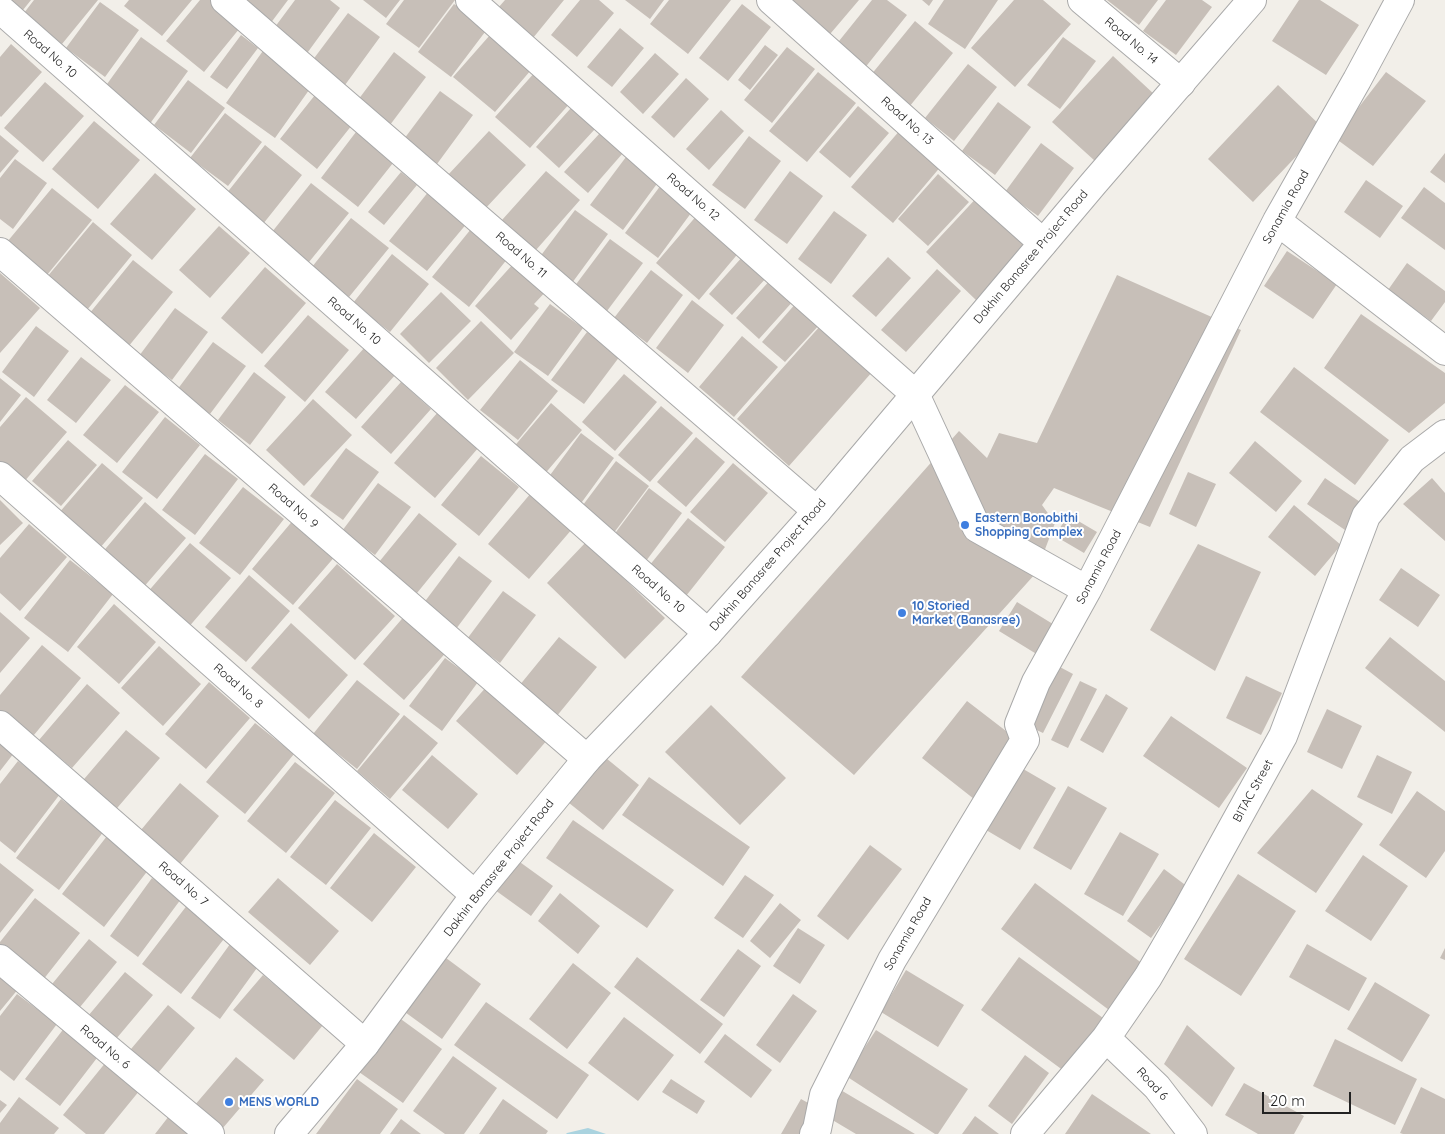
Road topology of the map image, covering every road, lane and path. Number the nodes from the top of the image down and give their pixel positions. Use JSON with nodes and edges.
{"nodes":[{"id":1,"x":225,"y":0,"type":"edge"},
{"id":2,"x":470,"y":0,"type":"edge"},
{"id":3,"x":771,"y":0,"type":"edge"},
{"id":4,"x":1082,"y":0,"type":"edge"},
{"id":5,"x":1252,"y":0,"type":"edge"},
{"id":6,"x":1400,"y":0,"type":"edge"},
{"id":7,"x":0,"y":10,"type":"edge"},
{"id":8,"x":1180,"y":83,"type":"junction"},
{"id":9,"x":1277,"y":221,"type":"junction"},
{"id":10,"x":1043,"y":243,"type":"junction"},
{"id":11,"x":0,"y":252,"type":"edge"},
{"id":12,"x":1445,"y":351,"type":"edge"},
{"id":13,"x":915,"y":394,"type":"junction"},
{"id":14,"x":1445,"y":434,"type":"edge"},
{"id":15,"x":0,"y":476,"type":"edge"},
{"id":16,"x":817,"y":511,"type":"junction"},
{"id":17,"x":1087,"y":590,"type":"junction"},
{"id":18,"x":708,"y":633,"type":"junction"},
{"id":19,"x":0,"y":725,"type":"edge"},
{"id":20,"x":587,"y":759,"type":"junction"},
{"id":21,"x":475,"y":896,"type":"junction"},
{"id":22,"x":0,"y":959,"type":"edge"},
{"id":23,"x":1106,"y":1038,"type":"junction"},
{"id":24,"x":365,"y":1044,"type":"junction"},
{"id":25,"x":210,"y":1134,"type":"edge"},
{"id":26,"x":289,"y":1134,"type":"edge"},
{"id":27,"x":814,"y":1134,"type":"edge"},
{"id":28,"x":1025,"y":1134,"type":"edge"},
{"id":29,"x":1193,"y":1134,"type":"edge"}],
"edges":[{"from":1,"to":16,"type":"street","name":"Road No. 11"},
{"from":2,"to":13,"type":"street","name":"Road No. 12"},
{"from":3,"to":10,"type":"street","name":"Road No. 13"},
{"from":4,"to":8,"type":"street","name":"Road No. 14"},
{"from":5,"to":8,"type":"street","name":"Dakhin Banasree Project Road"},
{"from":6,"to":9,"type":"street","name":"Sonamia Road"},
{"from":7,"to":18,"type":"street","name":"Road No. 10"},
{"from":8,"to":10,"type":"street","name":"Dakhin Banasree Project Road"},
{"from":9,"to":12,"type":"street"},
{"from":9,"to":17,"type":"street","name":"Sonamia Road"},
{"from":10,"to":13,"type":"street","name":"Dakhin Banasree Project Road"},
{"from":11,"to":20,"type":"street","name":"Road No. 9"},
{"from":13,"to":16,"type":"street","name":"Dakhin Banasree Project Road"},
{"from":13,"to":17,"type":"street"},
{"from":14,"to":23,"type":"street","name":"BITAC Street"},
{"from":15,"to":21,"type":"street","name":"Road No. 8"},
{"from":16,"to":18,"type":"street","name":"Dakhin Banasree Project Road"},
{"from":17,"to":27,"type":"street","name":"Sonamia Road"},
{"from":18,"to":20,"type":"street","name":"Dakhin Banasree Project Road"},
{"from":19,"to":24,"type":"street","name":"Road No. 7"},
{"from":20,"to":21,"type":"street","name":"Dakhin Banasree Project Road"},
{"from":21,"to":24,"type":"street","name":"Dakhin Banasree Project Road"},
{"from":22,"to":25,"type":"street","name":"Road No. 6"},
{"from":23,"to":28,"type":"street","name":"BITAC Street"},
{"from":23,"to":29,"type":"street","name":"Road 6"},
{"from":24,"to":26,"type":"street","name":"Dakhin Banasree Project Road"}]}
